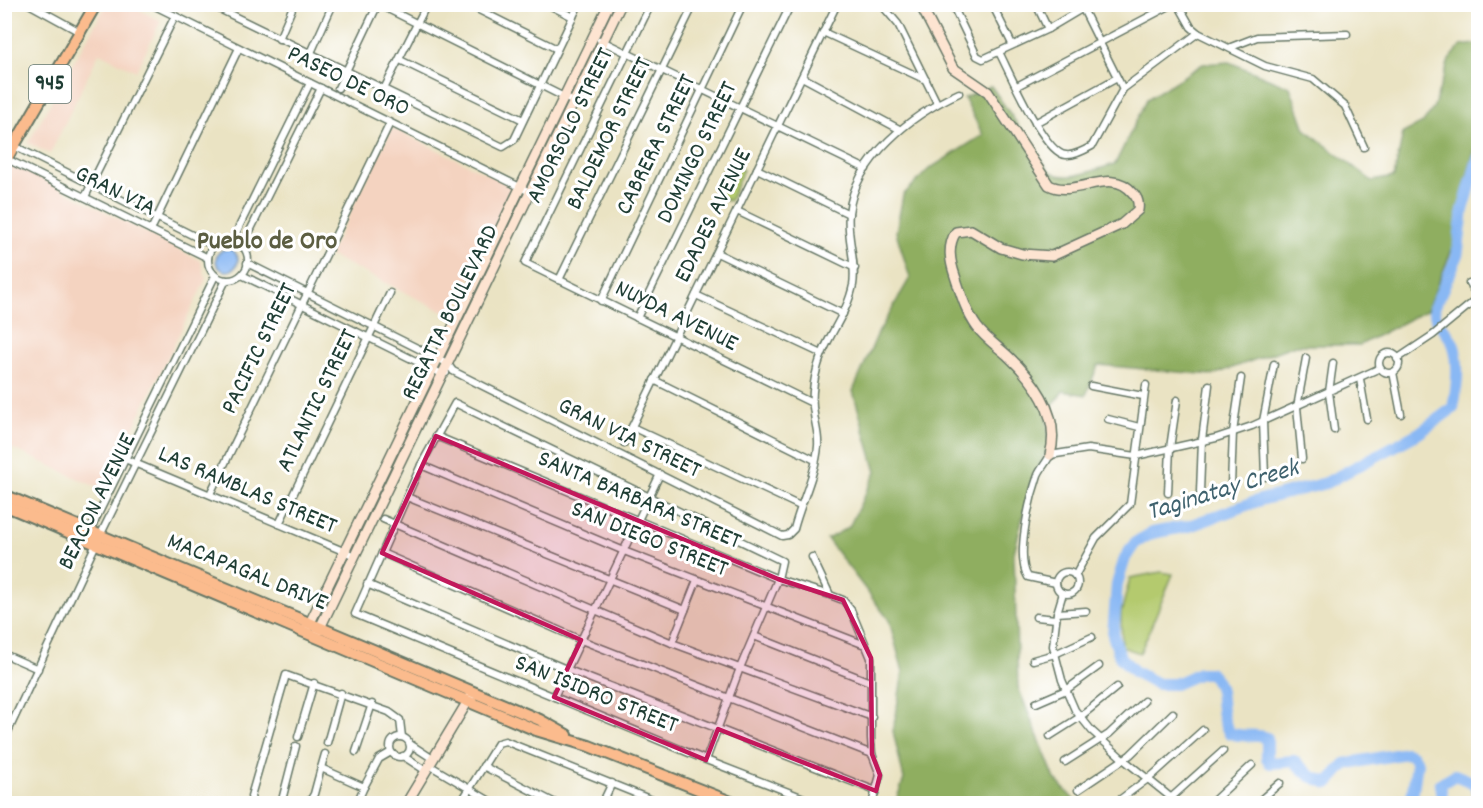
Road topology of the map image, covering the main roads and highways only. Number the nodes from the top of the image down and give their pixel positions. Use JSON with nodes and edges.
{"nodes":[{"id":1,"x":96,"y":4,"type":"edge"},
{"id":2,"x":6,"y":161,"type":"edge"},
{"id":3,"x":4,"y":495,"type":"edge"},
{"id":4,"x":4,"y":505,"type":"edge"},
{"id":5,"x":93,"y":537,"type":"junction"},
{"id":6,"x":471,"y":696,"type":"junction"},
{"id":7,"x":736,"y":804,"type":"edge"}],
"edges":[{"from":1,"to":2,"type":"main road","number":"945"},
{"from":3,"to":5,"type":"main road","name":"MACAPAGAL DRIVE"},
{"from":4,"to":5,"type":"main road","name":"MACAPAGAL DRIVE"},
{"from":5,"to":6,"type":"main road","name":"MACAPAGAL DRIVE"},
{"from":5,"to":6,"type":"main road","name":"MACAPAGAL DRIVE"},
{"from":6,"to":7,"type":"main road"}]}
